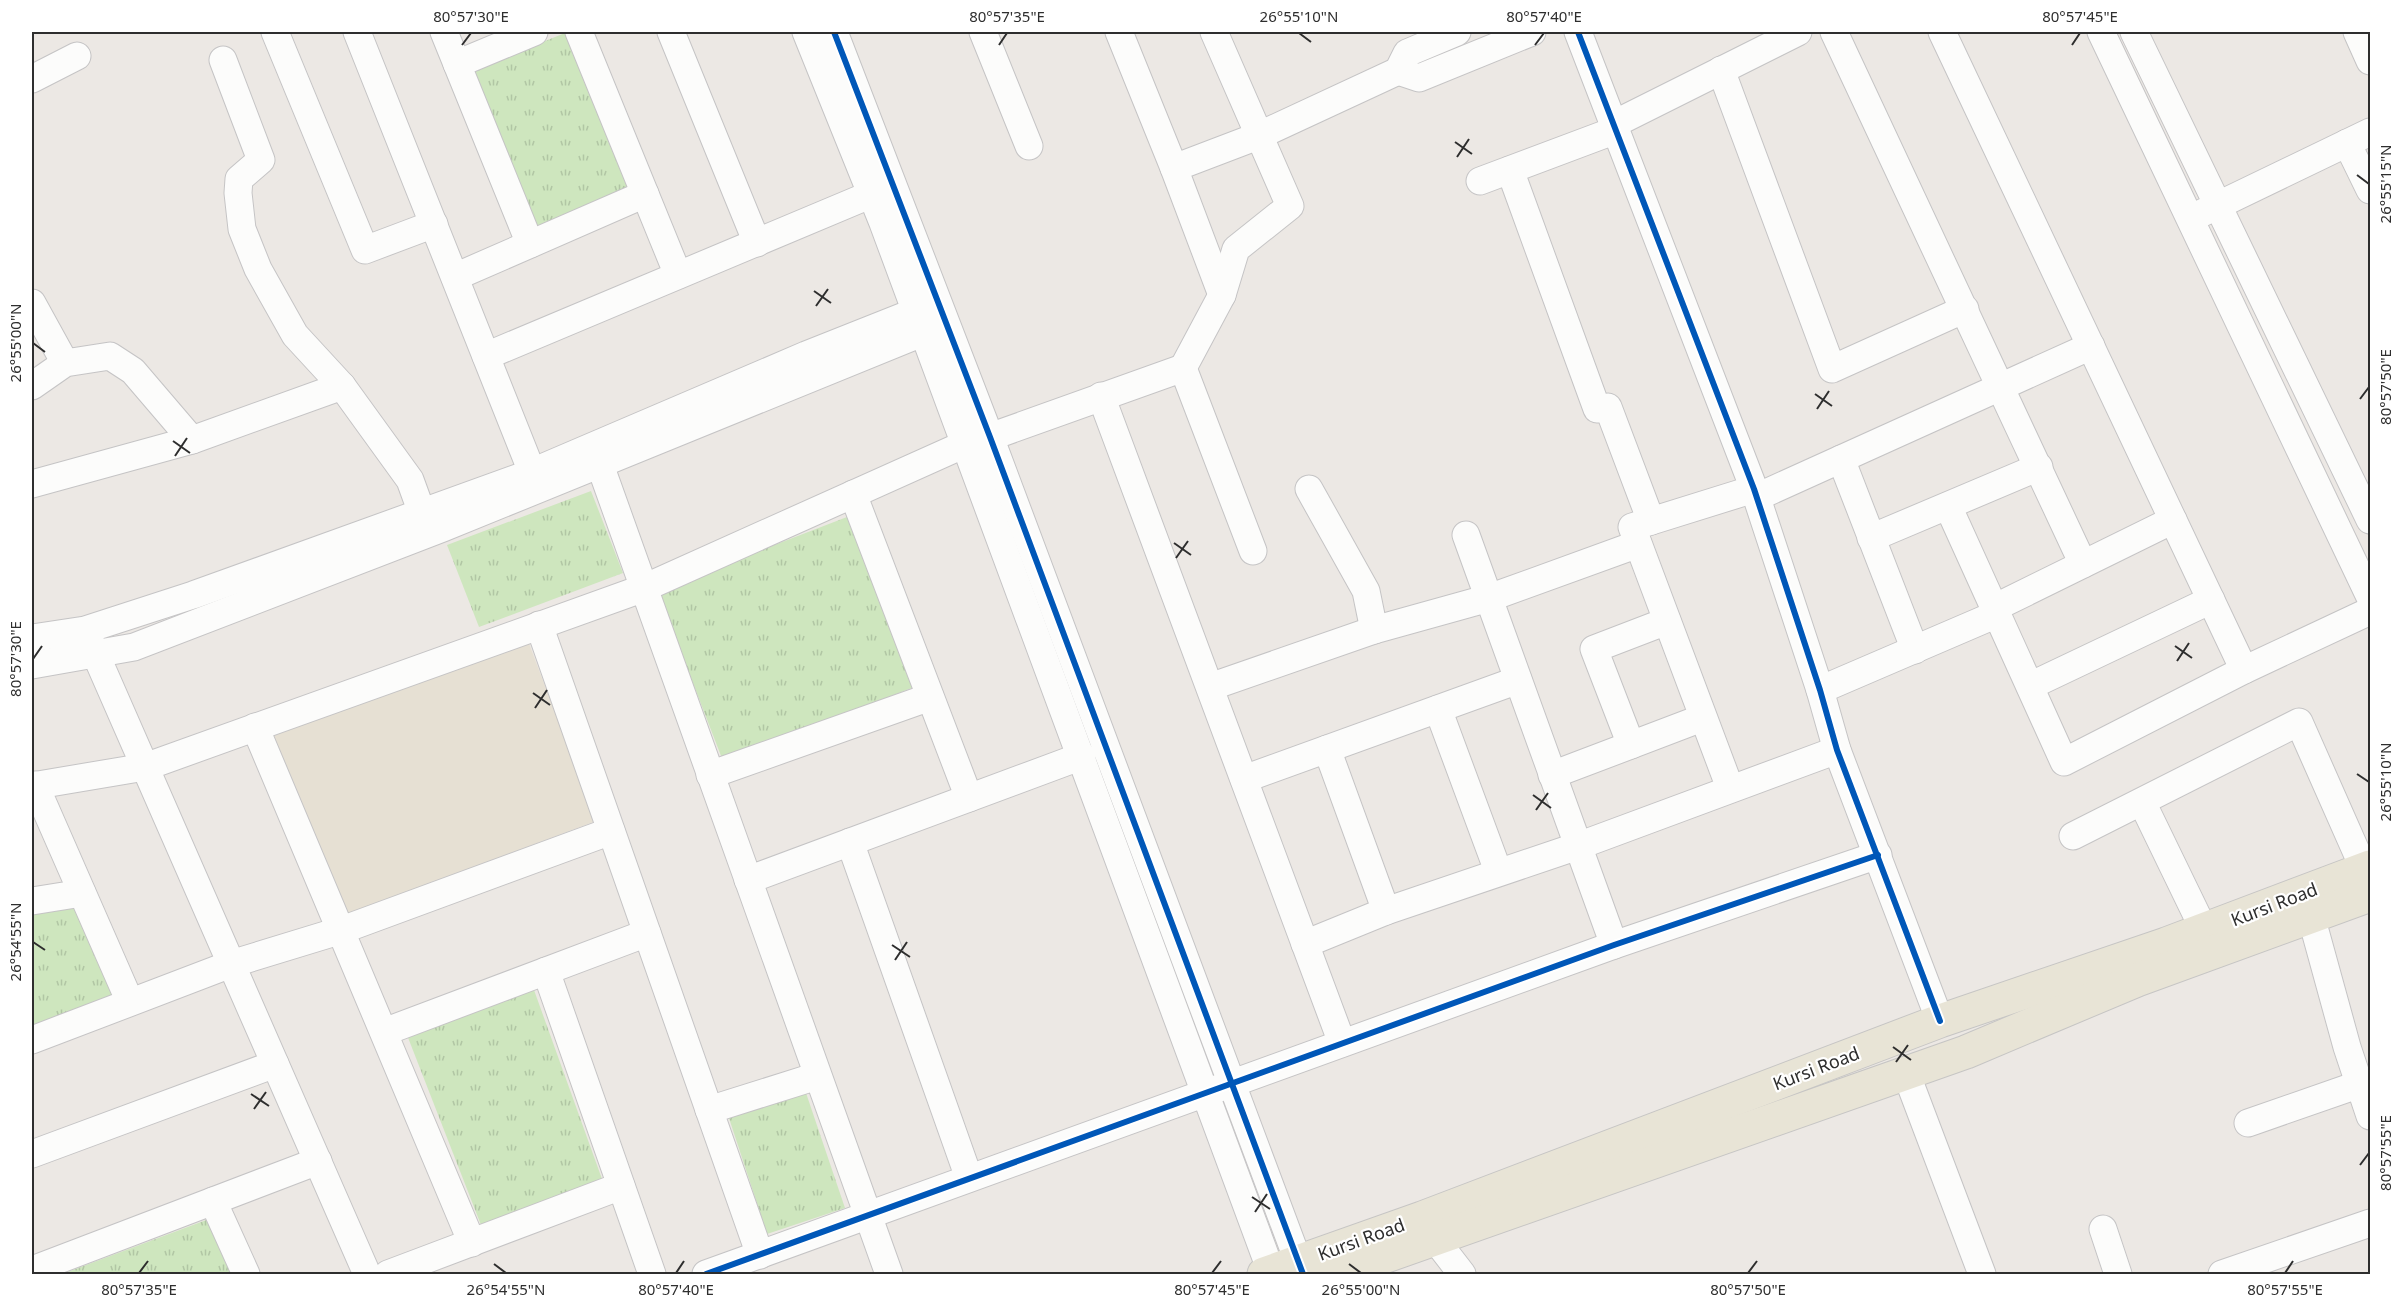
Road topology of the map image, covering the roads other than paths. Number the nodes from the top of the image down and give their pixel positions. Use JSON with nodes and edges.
{"nodes":[{"id":1,"x":275,"y":32,"type":"edge"},
{"id":2,"x":357,"y":32,"type":"edge"},
{"id":3,"x":444,"y":32,"type":"edge"},
{"id":4,"x":534,"y":32,"type":"edge"},
{"id":5,"x":579,"y":32,"type":"edge"},
{"id":6,"x":671,"y":32,"type":"edge"},
{"id":7,"x":806,"y":32,"type":"edge"},
{"id":8,"x":834,"y":32,"type":"edge"},
{"id":9,"x":983,"y":32,"type":"edge"},
{"id":10,"x":1119,"y":32,"type":"edge"},
{"id":11,"x":1214,"y":32,"type":"edge"},
{"id":12,"x":1457,"y":32,"type":"edge"},
{"id":13,"x":1532,"y":32,"type":"edge"},
{"id":14,"x":1578,"y":32,"type":"edge"},
{"id":15,"x":1798,"y":32,"type":"edge"},
{"id":16,"x":1834,"y":32,"type":"edge"},
{"id":17,"x":1942,"y":32,"type":"edge"},
{"id":18,"x":2101,"y":32,"type":"edge"},
{"id":19,"x":2134,"y":32,"type":"edge"},
{"id":20,"x":2357,"y":32,"type":"edge"},
{"id":21,"x":77,"y":56,"type":"dead end"},
{"id":22,"x":223,"y":60,"type":"dead end"},
{"id":23,"x":2370,"y":61,"type":"edge"},
{"id":24,"x":457,"y":64,"type":"junction"},
{"id":25,"x":1721,"y":70,"type":"junction"},
{"id":26,"x":1398,"y":71,"type":"junction"},
{"id":27,"x":32,"y":79,"type":"edge"},
{"id":28,"x":1615,"y":127,"type":"junction"},
{"id":29,"x":1258,"y":136,"type":"junction"},
{"id":30,"x":2359,"y":137,"type":"edge"},
{"id":31,"x":1029,"y":146,"type":"dead end"},
{"id":32,"x":1174,"y":168,"type":"junction"},
{"id":33,"x":1510,"y":170,"type":"junction"},
{"id":34,"x":1480,"y":181,"type":"dead end"},
{"id":35,"x":2370,"y":190,"type":"edge"},
{"id":36,"x":645,"y":194,"type":"junction"},
{"id":37,"x":872,"y":194,"type":"junction"},
{"id":38,"x":2218,"y":205,"type":"junction"},
{"id":39,"x":2190,"y":219,"type":"junction"},
{"id":40,"x":434,"y":224,"type":"junction"},
{"id":41,"x":757,"y":243,"type":"junction"},
{"id":42,"x":530,"y":244,"type":"junction"},
{"id":43,"x":678,"y":275,"type":"junction"},
{"id":44,"x":455,"y":277,"type":"junction"},
{"id":45,"x":1222,"y":295,"type":"junction"},
{"id":46,"x":32,"y":303,"type":"edge"},
{"id":47,"x":1965,"y":309,"type":"junction"},
{"id":48,"x":931,"y":317,"type":"junction"},
{"id":49,"x":2091,"y":346,"type":"junction"},
{"id":50,"x":486,"y":356,"type":"junction"},
{"id":51,"x":65,"y":363,"type":"junction"},
{"id":52,"x":1183,"y":368,"type":"junction"},
{"id":53,"x":32,"y":386,"type":"edge"},
{"id":54,"x":342,"y":386,"type":"junction"},
{"id":55,"x":2002,"y":387,"type":"junction"},
{"id":56,"x":1101,"y":396,"type":"junction"},
{"id":57,"x":192,"y":440,"type":"junction"},
{"id":58,"x":978,"y":440,"type":"junction"},
{"id":59,"x":597,"y":455,"type":"junction"},
{"id":60,"x":1841,"y":459,"type":"junction"},
{"id":61,"x":2039,"y":467,"type":"junction"},
{"id":62,"x":532,"y":472,"type":"junction"},
{"id":63,"x":32,"y":484,"type":"edge"},
{"id":64,"x":1309,"y":489,"type":"dead end"},
{"id":65,"x":1755,"y":493,"type":"junction"},
{"id":66,"x":853,"y":494,"type":"junction"},
{"id":67,"x":1948,"y":506,"type":"junction"},
{"id":68,"x":422,"y":513,"type":"junction"},
{"id":69,"x":2173,"y":520,"type":"junction"},
{"id":70,"x":2370,"y":520,"type":"edge"},
{"id":71,"x":1651,"y":521,"type":"junction"},
{"id":72,"x":1466,"y":535,"type":"dead end"},
{"id":73,"x":1871,"y":538,"type":"junction"},
{"id":74,"x":1638,"y":544,"type":"junction"},
{"id":75,"x":1253,"y":551,"type":"dead end"},
{"id":76,"x":2083,"y":564,"type":"junction"},
{"id":77,"x":644,"y":588,"type":"junction"},
{"id":78,"x":2370,"y":597,"type":"edge"},
{"id":79,"x":1489,"y":598,"type":"junction"},
{"id":80,"x":2211,"y":600,"type":"junction"},
{"id":81,"x":1996,"y":611,"type":"junction"},
{"id":82,"x":2370,"y":611,"type":"edge"},
{"id":83,"x":1666,"y":621,"type":"junction"},
{"id":84,"x":539,"y":625,"type":"junction"},
{"id":85,"x":1374,"y":630,"type":"junction"},
{"id":86,"x":32,"y":638,"type":"edge"},
{"id":87,"x":90,"y":642,"type":"junction"},
{"id":88,"x":1915,"y":650,"type":"junction"},
{"id":89,"x":32,"y":665,"type":"edge"},
{"id":90,"x":2244,"y":670,"type":"junction"},
{"id":91,"x":1518,"y":680,"type":"junction"},
{"id":92,"x":2030,"y":686,"type":"junction"},
{"id":93,"x":1209,"y":687,"type":"junction"},
{"id":94,"x":1820,"y":690,"type":"junction"},
{"id":95,"x":930,"y":697,"type":"junction"},
{"id":96,"x":1438,"y":709,"type":"junction"},
{"id":97,"x":1702,"y":718,"type":"junction"},
{"id":98,"x":255,"y":727,"type":"junction"},
{"id":99,"x":1631,"y":745,"type":"junction"},
{"id":100,"x":1327,"y":749,"type":"junction"},
{"id":101,"x":1837,"y":750,"type":"junction"},
{"id":102,"x":1082,"y":756,"type":"junction"},
{"id":103,"x":145,"y":766,"type":"junction"},
{"id":104,"x":710,"y":775,"type":"junction"},
{"id":105,"x":1552,"y":775,"type":"junction"},
{"id":106,"x":1244,"y":779,"type":"junction"},
{"id":107,"x":33,"y":785,"type":"edge"},
{"id":108,"x":1730,"y":788,"type":"junction"},
{"id":109,"x":969,"y":798,"type":"junction"},
{"id":110,"x":2142,"y":802,"type":"junction"},
{"id":111,"x":611,"y":831,"type":"junction"},
{"id":112,"x":2073,"y":836,"type":"dead end"},
{"id":113,"x":850,"y":842,"type":"junction"},
{"id":114,"x":1578,"y":846,"type":"junction"},
{"id":115,"x":1878,"y":855,"type":"junction"},
{"id":116,"x":1498,"y":871,"type":"junction"},
{"id":117,"x":2368,"y":877,"type":"edge"},
{"id":118,"x":748,"y":880,"type":"junction"},
{"id":119,"x":82,"y":893,"type":"junction"},
{"id":120,"x":32,"y":901,"type":"edge"},
{"id":121,"x":2307,"y":904,"type":"junction"},
{"id":122,"x":1386,"y":911,"type":"junction"},
{"id":123,"x":342,"y":930,"type":"junction"},
{"id":124,"x":2204,"y":930,"type":"junction"},
{"id":125,"x":647,"y":933,"type":"junction"},
{"id":126,"x":1305,"y":944,"type":"junction"},
{"id":127,"x":1614,"y":945,"type":"junction"},
{"id":128,"x":231,"y":964,"type":"junction"},
{"id":129,"x":546,"y":971,"type":"junction"},
{"id":130,"x":130,"y":1002,"type":"junction"},
{"id":131,"x":1940,"y":1022,"type":"junction"},
{"id":132,"x":384,"y":1032,"type":"junction"},
{"id":133,"x":32,"y":1040,"type":"edge"},
{"id":134,"x":1342,"y":1043,"type":"junction"},
{"id":135,"x":275,"y":1064,"type":"junction"},
{"id":136,"x":1906,"y":1073,"type":"junction"},
{"id":137,"x":817,"y":1076,"type":"junction"},
{"id":138,"x":1231,"y":1083,"type":"junction"},
{"id":139,"x":2360,"y":1084,"type":"junction"},
{"id":140,"x":1205,"y":1092,"type":"junction"},
{"id":141,"x":709,"y":1110,"type":"junction"},
{"id":142,"x":2370,"y":1116,"type":"edge"},
{"id":143,"x":2248,"y":1123,"type":"dead end"},
{"id":144,"x":32,"y":1154,"type":"edge"},
{"id":145,"x":318,"y":1161,"type":"junction"},
{"id":146,"x":969,"y":1178,"type":"junction"},
{"id":147,"x":621,"y":1186,"type":"junction"},
{"id":148,"x":213,"y":1201,"type":"junction"},
{"id":149,"x":867,"y":1215,"type":"junction"},
{"id":150,"x":2370,"y":1223,"type":"edge"},
{"id":151,"x":2103,"y":1229,"type":"dead end"},
{"id":152,"x":1435,"y":1239,"type":"junction"},
{"id":153,"x":472,"y":1243,"type":"junction"},
{"id":154,"x":760,"y":1255,"type":"junction"},
{"id":155,"x":32,"y":1270,"type":"edge"},
{"id":156,"x":1282,"y":1272,"type":"edge"},
{"id":157,"x":246,"y":1275,"type":"edge"},
{"id":158,"x":367,"y":1275,"type":"edge"},
{"id":159,"x":388,"y":1275,"type":"edge"},
{"id":160,"x":652,"y":1275,"type":"edge"},
{"id":161,"x":706,"y":1275,"type":"edge"},
{"id":162,"x":889,"y":1275,"type":"edge"},
{"id":163,"x":1335,"y":1275,"type":"edge"},
{"id":164,"x":1461,"y":1275,"type":"edge"},
{"id":165,"x":1982,"y":1275,"type":"edge"},
{"id":166,"x":2118,"y":1275,"type":"edge"},
{"id":167,"x":2222,"y":1275,"type":"edge"}],
"edges":[{"from":1,"to":40,"type":"street"},
{"from":2,"to":40,"type":"street"},
{"from":3,"to":24,"type":"street"},
{"from":4,"to":24,"type":"street"},
{"from":5,"to":36,"type":"street"},
{"from":6,"to":41,"type":"street"},
{"from":7,"to":37,"type":"street"},
{"from":8,"to":48,"type":"street"},
{"from":9,"to":31,"type":"street"},
{"from":10,"to":32,"type":"street"},
{"from":11,"to":29,"type":"street"},
{"from":12,"to":26,"type":"street"},
{"from":13,"to":26,"type":"street"},
{"from":14,"to":28,"type":"street"},
{"from":15,"to":25,"type":"street"},
{"from":16,"to":47,"type":"street"},
{"from":17,"to":49,"type":"street"},
{"from":18,"to":39,"type":"street"},
{"from":19,"to":38,"type":"street"},
{"from":20,"to":23,"type":"street"},
{"from":21,"to":27,"type":"street"},
{"from":22,"to":54,"type":"street"},
{"from":24,"to":42,"type":"street"},
{"from":25,"to":28,"type":"street"},
{"from":25,"to":47,"type":"street"},
{"from":26,"to":29,"type":"street"},
{"from":28,"to":33,"type":"street"},
{"from":28,"to":65,"type":"street"},
{"from":29,"to":32,"type":"street"},
{"from":29,"to":45,"type":"street"},
{"from":30,"to":35,"type":"street"},
{"from":30,"to":38,"type":"street"},
{"from":32,"to":45,"type":"street"},
{"from":33,"to":34,"type":"street"},
{"from":33,"to":71,"type":"street"},
{"from":36,"to":42,"type":"street"},
{"from":36,"to":43,"type":"street"},
{"from":37,"to":41,"type":"street"},
{"from":37,"to":48,"type":"street"},
{"from":38,"to":39,"type":"street"},
{"from":38,"to":70,"type":"street"},
{"from":39,"to":78,"type":"street"},
{"from":40,"to":44,"type":"street"},
{"from":41,"to":43,"type":"street"},
{"from":42,"to":44,"type":"street"},
{"from":43,"to":50,"type":"street"},
{"from":44,"to":50,"type":"street"},
{"from":45,"to":52,"type":"street"},
{"from":46,"to":51,"type":"street"},
{"from":47,"to":55,"type":"street"},
{"from":48,"to":58,"type":"street"},
{"from":48,"to":59,"type":"street"},
{"from":49,"to":55,"type":"street"},
{"from":49,"to":69,"type":"street"},
{"from":50,"to":62,"type":"street"},
{"from":51,"to":53,"type":"street"},
{"from":51,"to":57,"type":"street"},
{"from":52,"to":56,"type":"street"},
{"from":52,"to":75,"type":"street"},
{"from":54,"to":57,"type":"street"},
{"from":54,"to":68,"type":"street"},
{"from":55,"to":60,"type":"street"},
{"from":55,"to":61,"type":"street"},
{"from":56,"to":58,"type":"street"},
{"from":56,"to":93,"type":"street"},
{"from":57,"to":63,"type":"street"},
{"from":58,"to":66,"type":"street"},
{"from":58,"to":102,"type":"street"},
{"from":58,"to":138,"type":"street"},
{"from":59,"to":62,"type":"street"},
{"from":59,"to":77,"type":"street"},
{"from":59,"to":87,"type":"street"},
{"from":60,"to":65,"type":"street"},
{"from":60,"to":73,"type":"street"},
{"from":61,"to":67,"type":"street"},
{"from":61,"to":76,"type":"street"},
{"from":62,"to":68,"type":"street"},
{"from":64,"to":85,"type":"street"},
{"from":65,"to":71,"type":"street"},
{"from":65,"to":94,"type":"street"},
{"from":66,"to":77,"type":"street"},
{"from":66,"to":95,"type":"street"},
{"from":67,"to":73,"type":"street"},
{"from":67,"to":81,"type":"street"},
{"from":68,"to":87,"type":"street"},
{"from":69,"to":76,"type":"street"},
{"from":69,"to":80,"type":"street"},
{"from":71,"to":74,"type":"street"},
{"from":72,"to":79,"type":"street"},
{"from":73,"to":88,"type":"street"},
{"from":74,"to":79,"type":"street"},
{"from":74,"to":83,"type":"street"},
{"from":76,"to":81,"type":"street"},
{"from":77,"to":84,"type":"street"},
{"from":77,"to":104,"type":"street"},
{"from":79,"to":85,"type":"street"},
{"from":79,"to":91,"type":"street"},
{"from":80,"to":90,"type":"street"},
{"from":80,"to":92,"type":"street"},
{"from":81,"to":88,"type":"street"},
{"from":81,"to":92,"type":"street"},
{"from":82,"to":90,"type":"street"},
{"from":83,"to":97,"type":"street"},
{"from":83,"to":99,"type":"street"},
{"from":84,"to":98,"type":"street"},
{"from":84,"to":111,"type":"street"},
{"from":85,"to":93,"type":"street"},
{"from":86,"to":87,"type":"street"},
{"from":87,"to":89,"type":"street"},
{"from":87,"to":103,"type":"street"},
{"from":88,"to":94,"type":"street"},
{"from":90,"to":92,"type":"street"},
{"from":91,"to":96,"type":"street"},
{"from":91,"to":105,"type":"street"},
{"from":93,"to":106,"type":"street"},
{"from":94,"to":101,"type":"street"},
{"from":95,"to":104,"type":"street"},
{"from":95,"to":109,"type":"street"},
{"from":96,"to":100,"type":"street"},
{"from":96,"to":116,"type":"street"},
{"from":97,"to":99,"type":"street"},
{"from":97,"to":108,"type":"street"},
{"from":98,"to":103,"type":"street"},
{"from":98,"to":123,"type":"street"},
{"from":99,"to":105,"type":"street"},
{"from":100,"to":106,"type":"street"},
{"from":100,"to":122,"type":"street"},
{"from":101,"to":108,"type":"street"},
{"from":101,"to":115,"type":"street"},
{"from":102,"to":109,"type":"street"},
{"from":102,"to":140,"type":"street"},
{"from":103,"to":107,"type":"street"},
{"from":103,"to":128,"type":"street"},
{"from":104,"to":118,"type":"street"},
{"from":105,"to":114,"type":"street"},
{"from":106,"to":126,"type":"street"},
{"from":107,"to":119,"type":"street"},
{"from":108,"to":114,"type":"street"},
{"from":109,"to":113,"type":"street"},
{"from":110,"to":112,"type":"street"},
{"from":110,"to":117,"type":"street"},
{"from":110,"to":124,"type":"street"},
{"from":111,"to":123,"type":"street"},
{"from":111,"to":125,"type":"street"},
{"from":113,"to":118,"type":"street"},
{"from":113,"to":146,"type":"street"},
{"from":114,"to":116,"type":"street"},
{"from":114,"to":127,"type":"street"},
{"from":115,"to":127,"type":"street"},
{"from":115,"to":131,"type":"street"},
{"from":116,"to":122,"type":"street"},
{"from":117,"to":121,"type":"main road","name":"Kursi Road"},
{"from":118,"to":137,"type":"street"},
{"from":119,"to":120,"type":"street"},
{"from":119,"to":130,"type":"street"},
{"from":121,"to":124,"type":"main road","name":"Kursi Road"},
{"from":121,"to":136,"type":"main road","name":"Kursi Road"},
{"from":121,"to":139,"type":"street"},
{"from":122,"to":126,"type":"street"},
{"from":123,"to":128,"type":"street"},
{"from":123,"to":132,"type":"street"},
{"from":124,"to":131,"type":"main road","name":"Kursi Road"},
{"from":125,"to":129,"type":"street"},
{"from":125,"to":141,"type":"street"},
{"from":126,"to":134,"type":"street"},
{"from":127,"to":134,"type":"street"},
{"from":128,"to":130,"type":"street"},
{"from":128,"to":135,"type":"street"},
{"from":129,"to":132,"type":"street"},
{"from":129,"to":147,"type":"street"},
{"from":130,"to":133,"type":"street"},
{"from":131,"to":156,"type":"main road","name":"Kursi Road"},
{"from":132,"to":153,"type":"street"},
{"from":134,"to":138,"type":"street"},
{"from":135,"to":144,"type":"street"},
{"from":135,"to":145,"type":"street"},
{"from":136,"to":152,"type":"main road","name":"Kursi Road"},
{"from":136,"to":165,"type":"street"},
{"from":137,"to":141,"type":"street"},
{"from":137,"to":149,"type":"street"},
{"from":138,"to":140,"type":"street"},
{"from":138,"to":156,"type":"street"},
{"from":139,"to":142,"type":"street"},
{"from":139,"to":143,"type":"street"},
{"from":140,"to":146,"type":"street"},
{"from":140,"to":156,"type":"street"},
{"from":141,"to":154,"type":"street"},
{"from":145,"to":148,"type":"street"},
{"from":145,"to":158,"type":"street"},
{"from":146,"to":149,"type":"street"},
{"from":147,"to":153,"type":"street"},
{"from":147,"to":160,"type":"street"},
{"from":148,"to":155,"type":"street"},
{"from":148,"to":157,"type":"street"},
{"from":149,"to":154,"type":"street"},
{"from":149,"to":162,"type":"street"},
{"from":150,"to":167,"type":"street"},
{"from":151,"to":166,"type":"street"},
{"from":152,"to":163,"type":"main road","name":"Kursi Road"},
{"from":152,"to":164,"type":"street"},
{"from":153,"to":159,"type":"street"},
{"from":154,"to":161,"type":"street"}]}
